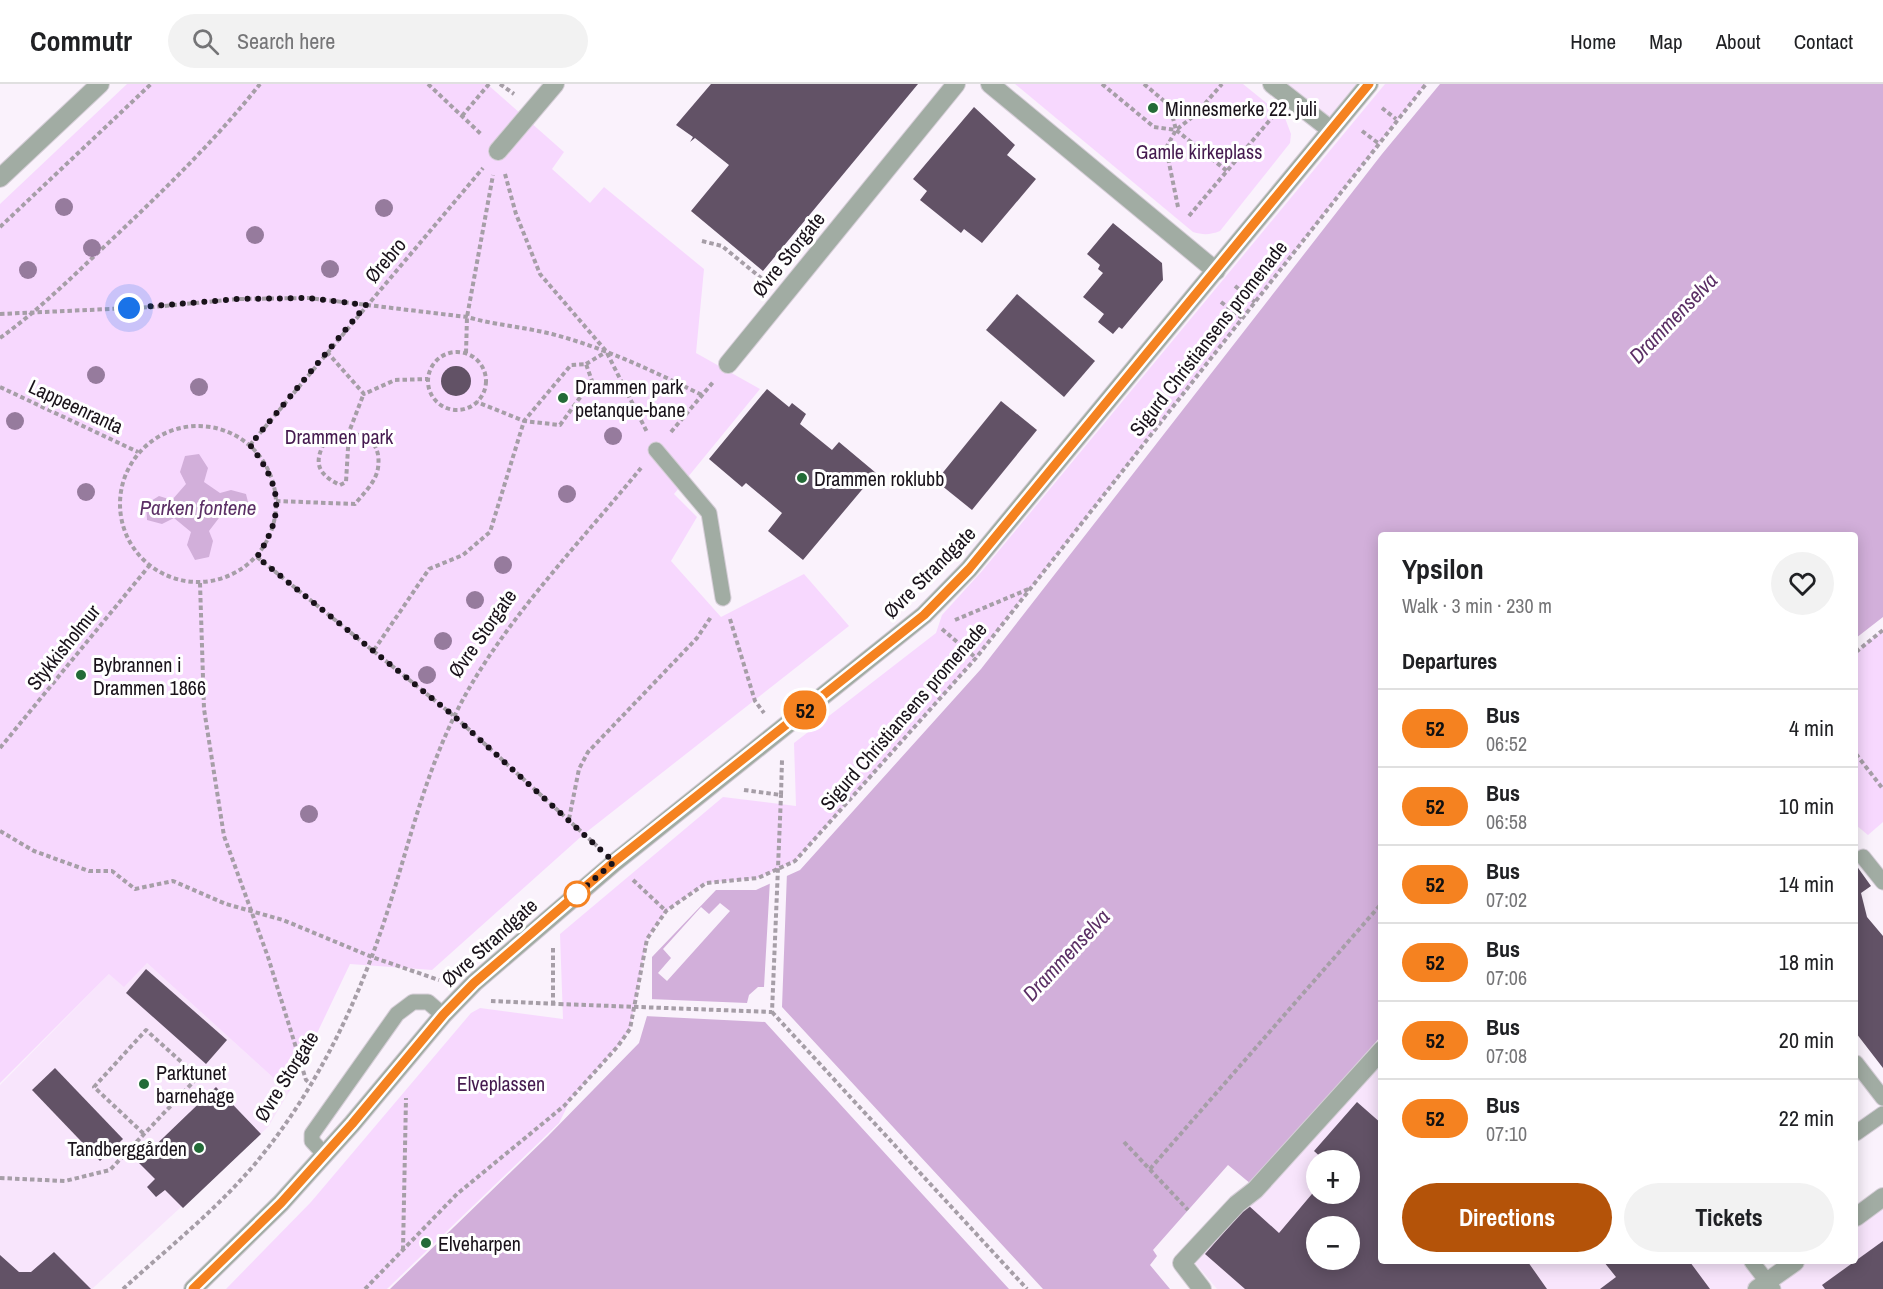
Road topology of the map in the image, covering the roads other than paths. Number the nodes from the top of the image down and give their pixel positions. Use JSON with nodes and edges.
{"nodes":[{"id":1,"x":100,"y":84,"type":"edge"},
{"id":2,"x":555,"y":84,"type":"edge"},
{"id":3,"x":956,"y":84,"type":"edge"},
{"id":4,"x":990,"y":84,"type":"edge"},
{"id":5,"x":1272,"y":84,"type":"edge"},
{"id":6,"x":1369,"y":84,"type":"edge"},
{"id":7,"x":1331,"y":130,"type":"junction"},
{"id":8,"x":498,"y":151,"type":"road end"},
{"id":9,"x":0,"y":178,"type":"edge"},
{"id":10,"x":1216,"y":271,"type":"junction"},
{"id":11,"x":728,"y":364,"type":"road end"},
{"id":12,"x":656,"y":450,"type":"road end"},
{"id":13,"x":723,"y":598,"type":"road end"},
{"id":14,"x":1863,"y":857,"type":"dead end"},
{"id":15,"x":1883,"y":882,"type":"edge"},
{"id":16,"x":443,"y":1015,"type":"junction"},
{"id":17,"x":1378,"y":1054,"type":"edge"},
{"id":18,"x":1858,"y":1066,"type":"edge"},
{"id":19,"x":1883,"y":1098,"type":"edge"},
{"id":20,"x":1883,"y":1113,"type":"edge"},
{"id":21,"x":1858,"y":1132,"type":"edge"},
{"id":22,"x":325,"y":1155,"type":"junction"},
{"id":23,"x":1883,"y":1197,"type":"edge"},
{"id":24,"x":1858,"y":1216,"type":"edge"},
{"id":25,"x":1753,"y":1264,"type":"edge"},
{"id":26,"x":1793,"y":1264,"type":"edge"},
{"id":27,"x":1766,"y":1286,"type":"edge"},
{"id":28,"x":193,"y":1289,"type":"edge"},
{"id":29,"x":1203,"y":1289,"type":"edge"}],
"edges":[{"from":1,"to":9,"type":"street"},
{"from":2,"to":8,"type":"street"},
{"from":3,"to":11,"type":"street","name":"Øvre Storgate"},
{"from":4,"to":10,"type":"street"},
{"from":5,"to":7,"type":"street"},
{"from":6,"to":7,"type":"street","name":"Øvre Strandgate"},
{"from":7,"to":10,"type":"street","name":"Øvre Strandgate"},
{"from":10,"to":16,"type":"street","name":"Øvre Strandgate"},
{"from":12,"to":13,"type":"lane"},
{"from":14,"to":15,"type":"lane"},
{"from":16,"to":22,"type":"street"},
{"from":16,"to":22,"type":"lane"},
{"from":17,"to":29,"type":"street"},
{"from":18,"to":19,"type":"lane"},
{"from":20,"to":21,"type":"lane"},
{"from":22,"to":28,"type":"street"},
{"from":23,"to":24,"type":"street"},
{"from":25,"to":27,"type":"lane"},
{"from":26,"to":27,"type":"street"}]}
